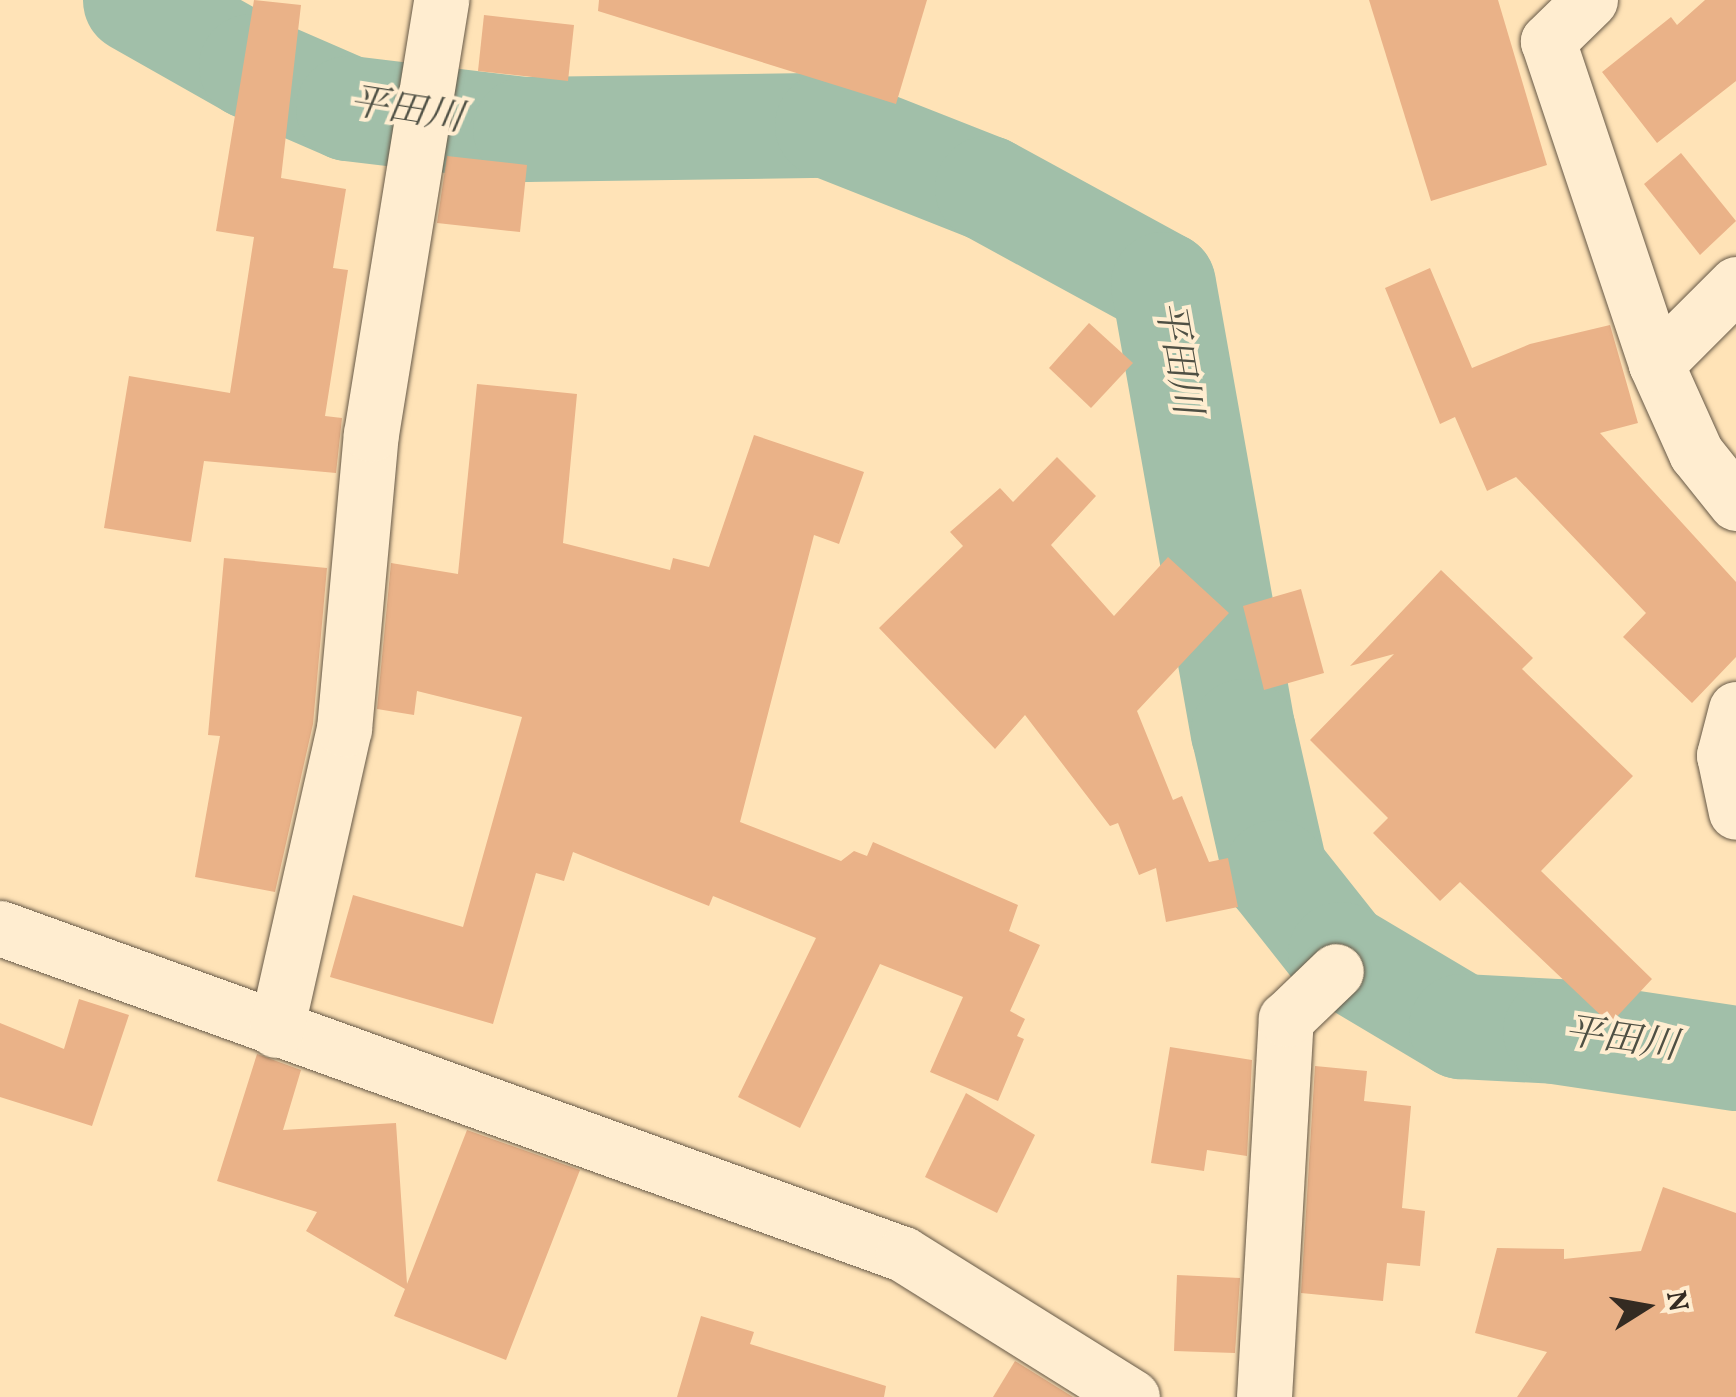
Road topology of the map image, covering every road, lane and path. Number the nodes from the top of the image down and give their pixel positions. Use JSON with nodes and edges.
{"nodes":[{"id":1,"x":441,"y":0,"type":"edge"},
{"id":2,"x":1590,"y":0,"type":"edge"},
{"id":3,"x":1736,"y":284,"type":"edge"},
{"id":4,"x":1656,"y":364,"type":"junction"},
{"id":5,"x":1736,"y":504,"type":"edge"},
{"id":6,"x":1736,"y":709,"type":"edge"},
{"id":7,"x":1736,"y":812,"type":"edge"},
{"id":8,"x":5,"y":942,"type":"edge"},
{"id":9,"x":1336,"y":971,"type":"dead end"},
{"id":10,"x":276,"y":1030,"type":"junction"},
{"id":11,"x":1132,"y":1397,"type":"edge"},
{"id":12,"x":1264,"y":1397,"type":"edge"}],
"edges":[{"from":1,"to":10,"type":"street"},
{"from":2,"to":4,"type":"street"},
{"from":3,"to":4,"type":"street"},
{"from":4,"to":5,"type":"street"},
{"from":6,"to":7,"type":"street"},
{"from":8,"to":10,"type":"street"},
{"from":9,"to":12,"type":"street"},
{"from":10,"to":11,"type":"street"}]}
